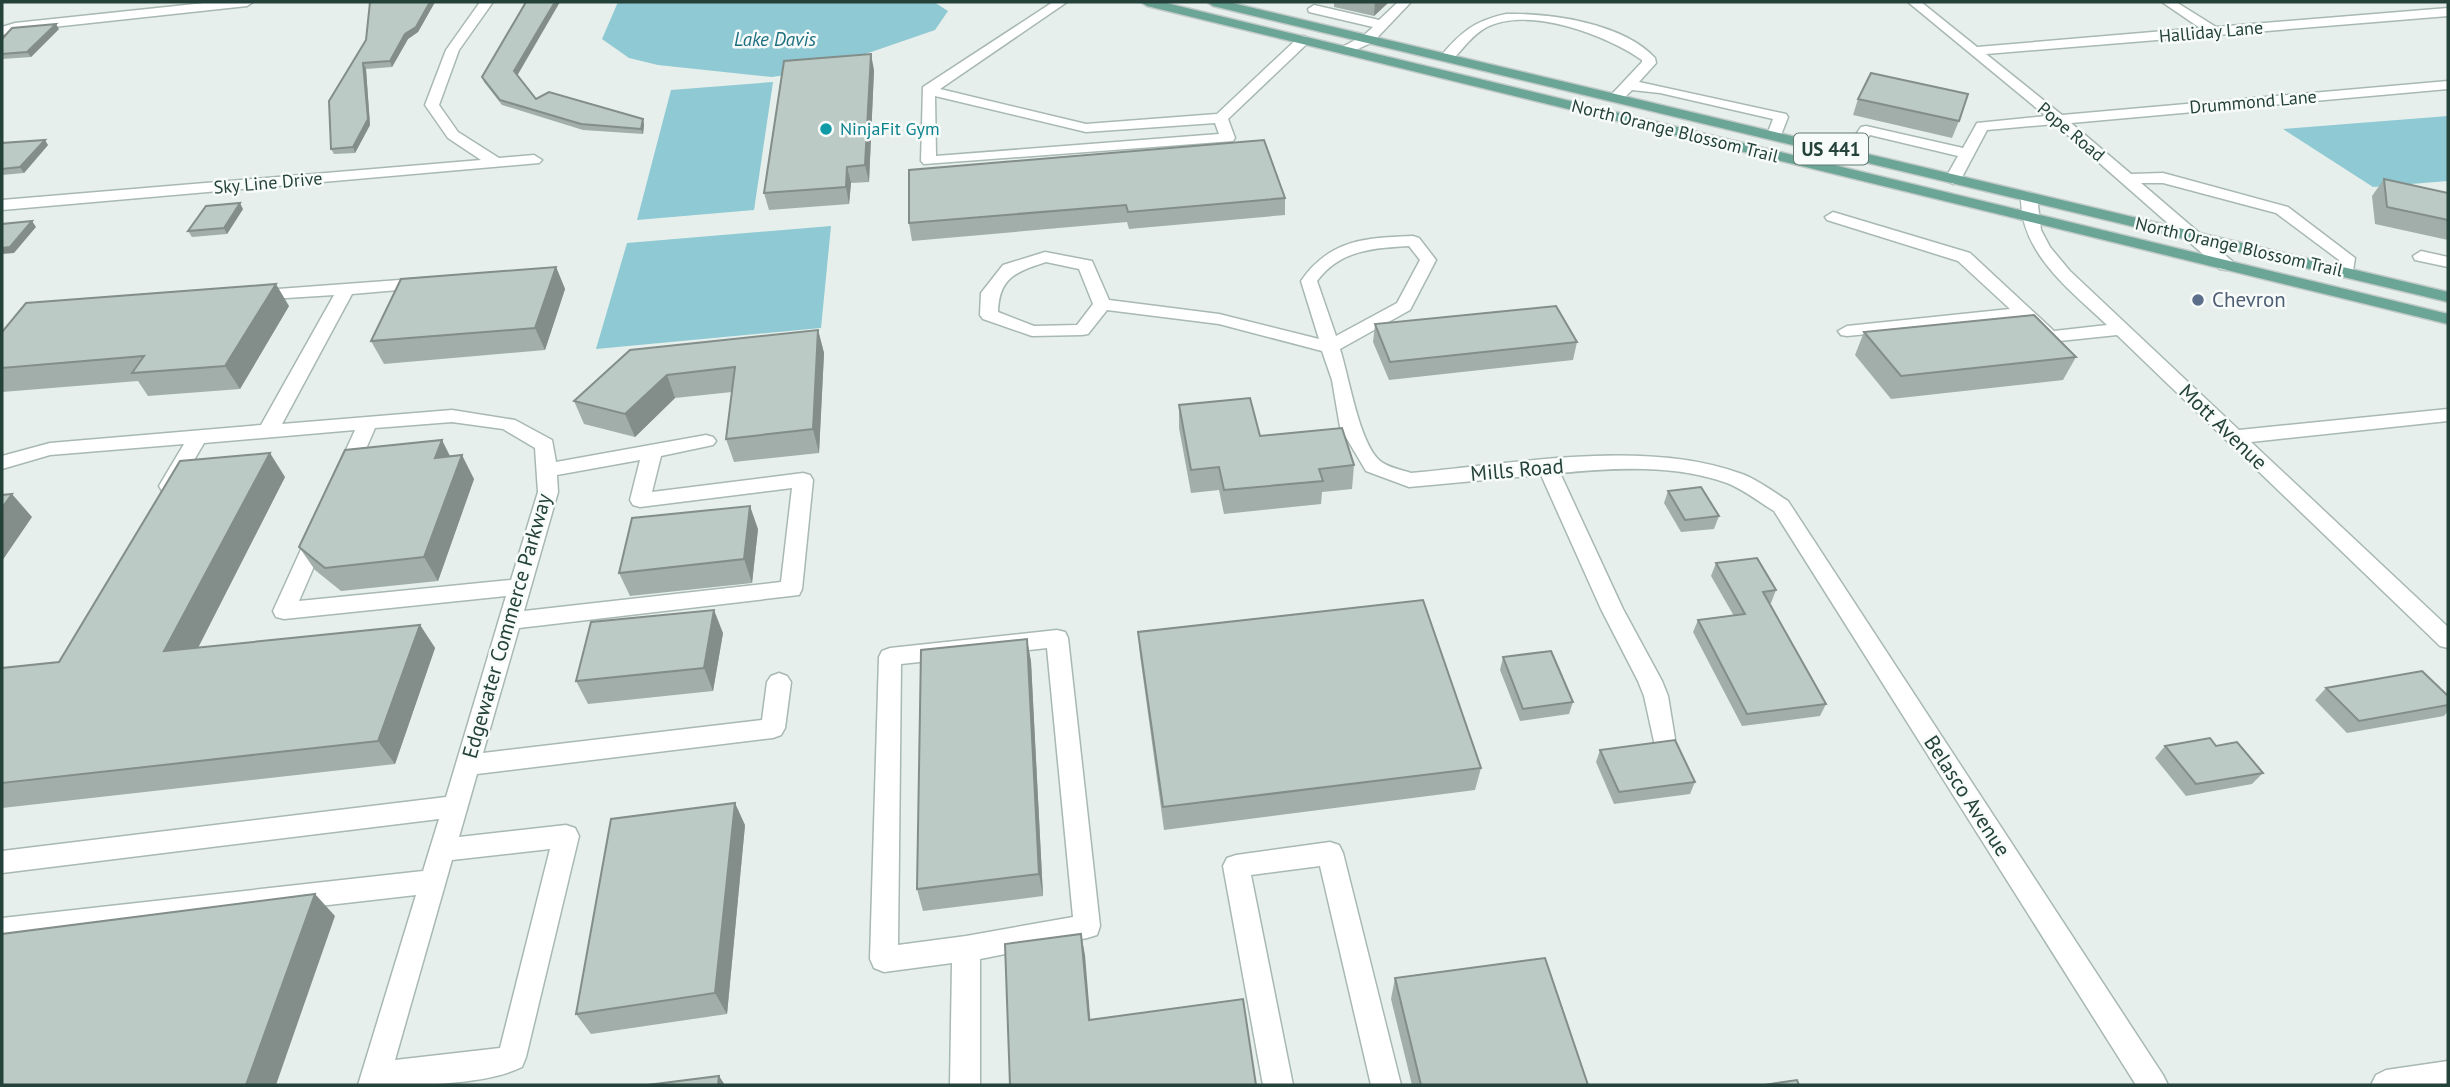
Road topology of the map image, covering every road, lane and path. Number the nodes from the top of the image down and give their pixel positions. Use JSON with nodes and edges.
{"nodes":[{"id":1,"x":247,"y":2,"type":"edge"},
{"id":2,"x":487,"y":2,"type":"edge"},
{"id":3,"x":1061,"y":2,"type":"edge"},
{"id":4,"x":1147,"y":2,"type":"edge"},
{"id":5,"x":1213,"y":2,"type":"edge"},
{"id":6,"x":1405,"y":2,"type":"edge"},
{"id":7,"x":1914,"y":2,"type":"edge"},
{"id":8,"x":2168,"y":2,"type":"edge"},
{"id":9,"x":1319,"y":5,"type":"edge"},
{"id":10,"x":2448,"y":12,"type":"edge"},
{"id":11,"x":1294,"y":21,"type":"junction"},
{"id":12,"x":1383,"y":25,"type":"junction"},
{"id":13,"x":2,"y":31,"type":"edge"},
{"id":14,"x":2213,"y":32,"type":"junction"},
{"id":15,"x":1368,"y":39,"type":"junction"},
{"id":16,"x":1304,"y":40,"type":"junction"},
{"id":17,"x":1347,"y":50,"type":"junction"},
{"id":18,"x":1974,"y":51,"type":"junction"},
{"id":19,"x":1447,"y":57,"type":"junction"},
{"id":20,"x":1629,"y":85,"type":"junction"},
{"id":21,"x":2448,"y":85,"type":"edge"},
{"id":22,"x":928,"y":90,"type":"junction"},
{"id":23,"x":1616,"y":98,"type":"junction"},
{"id":24,"x":1221,"y":118,"type":"junction"},
{"id":25,"x":2057,"y":119,"type":"junction"},
{"id":26,"x":1774,"y":135,"type":"junction"},
{"id":27,"x":1967,"y":153,"type":"junction"},
{"id":28,"x":1850,"y":154,"type":"junction"},
{"id":29,"x":534,"y":160,"type":"dead end"},
{"id":30,"x":497,"y":164,"type":"junction"},
{"id":31,"x":1954,"y":178,"type":"junction"},
{"id":32,"x":2127,"y":179,"type":"junction"},
{"id":33,"x":2029,"y":197,"type":"junction"},
{"id":34,"x":2,"y":205,"type":"edge"},
{"id":35,"x":2027,"y":216,"type":"junction"},
{"id":36,"x":1833,"y":217,"type":"dead end"},
{"id":37,"x":2192,"y":236,"type":"junction"},
{"id":38,"x":2421,"y":256,"type":"dead end"},
{"id":39,"x":2448,"y":262,"type":"edge"},
{"id":40,"x":2226,"y":265,"type":"junction"},
{"id":41,"x":2346,"y":272,"type":"junction"},
{"id":42,"x":443,"y":281,"type":"edge"},
{"id":43,"x":346,"y":289,"type":"junction"},
{"id":44,"x":236,"y":297,"type":"edge"},
{"id":45,"x":2448,"y":297,"type":"edge"},
{"id":46,"x":1102,"y":304,"type":"junction"},
{"id":47,"x":2025,"y":313,"type":"junction"},
{"id":48,"x":2448,"y":319,"type":"edge"},
{"id":49,"x":2121,"y":329,"type":"junction"},
{"id":50,"x":1847,"y":331,"type":"dead end"},
{"id":51,"x":1330,"y":347,"type":"junction"},
{"id":52,"x":2448,"y":415,"type":"edge"},
{"id":53,"x":368,"y":423,"type":"junction"},
{"id":54,"x":268,"y":431,"type":"junction"},
{"id":55,"x":198,"y":437,"type":"junction"},
{"id":56,"x":2234,"y":437,"type":"junction"},
{"id":57,"x":706,"y":441,"type":"dead end"},
{"id":58,"x":652,"y":452,"type":"junction"},
{"id":59,"x":2,"y":462,"type":"edge"},
{"id":60,"x":1546,"y":467,"type":"junction"},
{"id":61,"x":547,"y":470,"type":"junction"},
{"id":62,"x":338,"y":490,"type":"edge"},
{"id":63,"x":159,"y":503,"type":"edge"},
{"id":64,"x":1781,"y":506,"type":"joint"},
{"id":65,"x":327,"y":514,"type":"edge"},
{"id":66,"x":520,"y":587,"type":"junction"},
{"id":67,"x":510,"y":621,"type":"junction"},
{"id":68,"x":2448,"y":640,"type":"edge"},
{"id":69,"x":779,"y":682,"type":"dead end"},
{"id":70,"x":1663,"y":739,"type":"edge"},
{"id":71,"x":468,"y":765,"type":"junction"},
{"id":72,"x":456,"y":806,"type":"junction"},
{"id":73,"x":443,"y":850,"type":"junction"},
{"id":74,"x":2,"y":862,"type":"edge"},
{"id":75,"x":434,"y":881,"type":"junction"},
{"id":76,"x":2,"y":930,"type":"edge"},
{"id":77,"x":966,"y":949,"type":"junction"},
{"id":78,"x":2448,"y":1075,"type":"edge"},
{"id":79,"x":375,"y":1081,"type":"edge"},
{"id":80,"x":965,"y":1085,"type":"edge"},
{"id":81,"x":1278,"y":1085,"type":"edge"},
{"id":82,"x":1386,"y":1085,"type":"edge"},
{"id":83,"x":2153,"y":1085,"type":"edge"},
{"id":84,"x":2386,"y":1085,"type":"edge"}],
"edges":[{"from":1,"to":13,"type":"street"},
{"from":2,"to":30,"type":"street"},
{"from":3,"to":22,"type":"street"},
{"from":4,"to":16,"type":"main road","name":"North Orange Blossom Trail","number":"US 441"},
{"from":5,"to":11,"type":"main road","name":"North Orange Blossom Trail","number":"US 441"},
{"from":6,"to":12,"type":"street"},
{"from":7,"to":18,"type":"street","name":"Pope Road"},
{"from":8,"to":14,"type":"street"},
{"from":9,"to":11,"type":"street"},
{"from":9,"to":12,"type":"street"},
{"from":10,"to":14,"type":"street","name":"Halliday Lane"},
{"from":11,"to":15,"type":"main road","name":"North Orange Blossom Trail","number":"US 441"},
{"from":12,"to":15,"type":"street"},
{"from":14,"to":18,"type":"street","name":"Halliday Lane"},
{"from":15,"to":17,"type":"street"},
{"from":15,"to":19,"type":"main road","name":"North Orange Blossom Trail","number":"US 441"},
{"from":16,"to":17,"type":"main road","name":"North Orange Blossom Trail","number":"US 441"},
{"from":16,"to":24,"type":"street"},
{"from":17,"to":35,"type":"main road","name":"North Orange Blossom Trail","number":"US 441"},
{"from":18,"to":25,"type":"street","name":"Pope Road"},
{"from":19,"to":20,"type":"street"},
{"from":19,"to":23,"type":"main road","name":"North Orange Blossom Trail","number":"US 441"},
{"from":20,"to":23,"type":"street"},
{"from":20,"to":26,"type":"street"},
{"from":21,"to":25,"type":"street","name":"Drummond Lane"},
{"from":22,"to":24,"type":"street"},
{"from":22,"to":24,"type":"street"},
{"from":23,"to":26,"type":"main road","name":"North Orange Blossom Trail","number":"US 441"},
{"from":25,"to":27,"type":"street","name":"Drummond Lane"},
{"from":25,"to":32,"type":"street","name":"Pope Road"},
{"from":26,"to":28,"type":"main road","name":"North Orange Blossom Trail","number":"US 441"},
{"from":27,"to":28,"type":"street"},
{"from":27,"to":31,"type":"street"},
{"from":28,"to":31,"type":"main road","name":"North Orange Blossom Trail","number":"US 441"},
{"from":29,"to":30,"type":"street","name":"Sky Line Drive"},
{"from":30,"to":34,"type":"street","name":"Sky Line Drive"},
{"from":31,"to":33,"type":"main road","name":"North Orange Blossom Trail","number":"US 441"},
{"from":32,"to":37,"type":"street","name":"Pope Road"},
{"from":32,"to":41,"type":"street"},
{"from":33,"to":35,"type":"street"},
{"from":33,"to":37,"type":"main road","name":"North Orange Blossom Trail","number":"US 441"},
{"from":35,"to":40,"type":"main road","name":"North Orange Blossom Trail","number":"US 441"},
{"from":35,"to":49,"type":"street","name":"Mott Avenue"},
{"from":36,"to":47,"type":"street"},
{"from":37,"to":40,"type":"street","name":"Pope Road"},
{"from":37,"to":41,"type":"main road","name":"North Orange Blossom Trail","number":"US 441"},
{"from":38,"to":39,"type":"street"},
{"from":40,"to":48,"type":"main road","name":"North Orange Blossom Trail","number":"US 441"},
{"from":41,"to":45,"type":"main road","name":"North Orange Blossom Trail","number":"US 441"},
{"from":42,"to":43,"type":"street"},
{"from":43,"to":44,"type":"street"},
{"from":43,"to":54,"type":"street"},
{"from":46,"to":46,"type":"street"},
{"from":46,"to":51,"type":"street"},
{"from":47,"to":49,"type":"street"},
{"from":47,"to":50,"type":"street"},
{"from":49,"to":56,"type":"street","name":"Mott Avenue"},
{"from":51,"to":51,"type":"street","name":"Mills Road"},
{"from":51,"to":60,"type":"street","name":"Mills Road"},
{"from":52,"to":56,"type":"street"},
{"from":53,"to":54,"type":"street","name":"Edgewater Commerce Parkway"},
{"from":53,"to":61,"type":"street","name":"Edgewater Commerce Parkway"},
{"from":53,"to":62,"type":"street"},
{"from":54,"to":55,"type":"street","name":"Edgewater Commerce Parkway"},
{"from":55,"to":59,"type":"street","name":"Edgewater Commerce Parkway"},
{"from":55,"to":63,"type":"street"},
{"from":56,"to":68,"type":"street","name":"Mott Avenue"},
{"from":57,"to":58,"type":"street"},
{"from":58,"to":61,"type":"street"},
{"from":58,"to":67,"type":"street"},
{"from":60,"to":64,"type":"street","name":"Mills Road"},
{"from":60,"to":70,"type":"street"},
{"from":61,"to":66,"type":"street","name":"Edgewater Commerce Parkway"},
{"from":64,"to":83,"type":"street","name":"Belasco Avenue"},
{"from":65,"to":66,"type":"street"},
{"from":66,"to":67,"type":"street","name":"Edgewater Commerce Parkway"},
{"from":67,"to":71,"type":"street","name":"Edgewater Commerce Parkway"},
{"from":69,"to":71,"type":"street"},
{"from":71,"to":72,"type":"street","name":"Edgewater Commerce Parkway"},
{"from":72,"to":73,"type":"street","name":"Edgewater Commerce Parkway"},
{"from":72,"to":74,"type":"street"},
{"from":73,"to":75,"type":"street","name":"Edgewater Commerce Parkway"},
{"from":73,"to":79,"type":"street"},
{"from":75,"to":76,"type":"street"},
{"from":75,"to":79,"type":"street","name":"Edgewater Commerce Parkway"},
{"from":77,"to":77,"type":"street"},
{"from":77,"to":80,"type":"street"},
{"from":78,"to":84,"type":"street"},
{"from":81,"to":82,"type":"street"}]}
